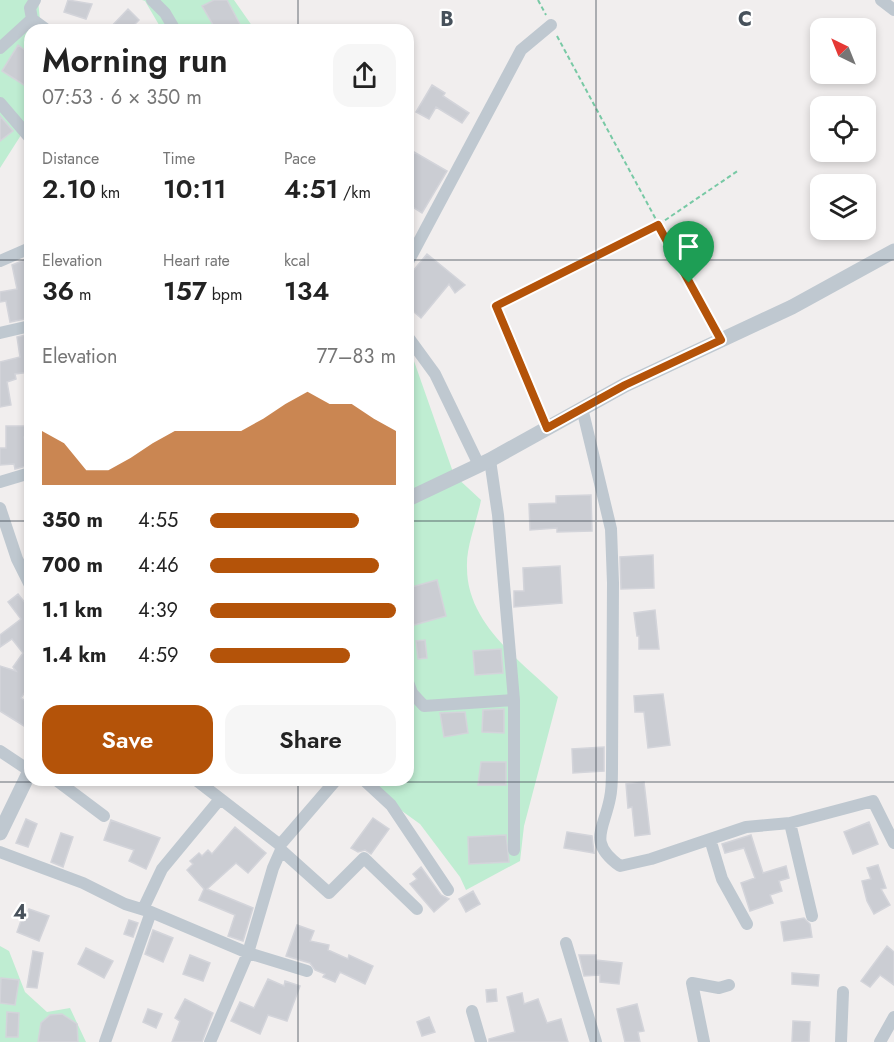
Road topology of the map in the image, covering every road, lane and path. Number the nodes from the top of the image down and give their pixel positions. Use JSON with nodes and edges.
{"nodes":[{"id":1,"x":35,"y":0,"type":"edge"},
{"id":2,"x":152,"y":0,"type":"edge"},
{"id":3,"x":538,"y":0,"type":"edge"},
{"id":4,"x":881,"y":0,"type":"edge"},
{"id":5,"x":894,"y":10,"type":"edge"},
{"id":6,"x":32,"y":19,"type":"junction"},
{"id":7,"x":26,"y":24,"type":"edge"},
{"id":8,"x":39,"y":24,"type":"edge"},
{"id":9,"x":171,"y":24,"type":"edge"},
{"id":10,"x":551,"y":25,"type":"junction"},
{"id":11,"x":24,"y":26,"type":"edge"},
{"id":12,"x":0,"y":48,"type":"edge"},
{"id":13,"x":0,"y":103,"type":"edge"},
{"id":14,"x":24,"y":131,"type":"edge"},
{"id":15,"x":739,"y":170,"type":"dead end"},
{"id":16,"x":658,"y":225,"type":"junction"},
{"id":17,"x":24,"y":251,"type":"edge"},
{"id":18,"x":414,"y":251,"type":"edge"},
{"id":19,"x":894,"y":251,"type":"edge"},
{"id":20,"x":0,"y":261,"type":"edge"},
{"id":21,"x":24,"y":327,"type":"edge"},
{"id":22,"x":0,"y":333,"type":"edge"},
{"id":23,"x":721,"y":340,"type":"junction"},
{"id":24,"x":414,"y":345,"type":"edge"},
{"id":25,"x":582,"y":408,"type":"junction"},
{"id":26,"x":547,"y":428,"type":"junction"},
{"id":27,"x":484,"y":463,"type":"junction"},
{"id":28,"x":24,"y":475,"type":"edge"},
{"id":29,"x":0,"y":482,"type":"edge"},
{"id":30,"x":414,"y":496,"type":"edge"},
{"id":31,"x":0,"y":508,"type":"edge"},
{"id":32,"x":24,"y":574,"type":"edge"},
{"id":33,"x":414,"y":695,"type":"edge"},
{"id":34,"x":514,"y":700,"type":"junction"},
{"id":35,"x":0,"y":751,"type":"edge"},
{"id":36,"x":24,"y":767,"type":"edge"},
{"id":37,"x":24,"y":783,"type":"edge"},
{"id":38,"x":64,"y":786,"type":"edge"},
{"id":39,"x":204,"y":786,"type":"edge"},
{"id":40,"x":331,"y":786,"type":"edge"},
{"id":41,"x":370,"y":786,"type":"edge"},
{"id":42,"x":220,"y":799,"type":"junction"},
{"id":43,"x":104,"y":816,"type":"dead end"},
{"id":44,"x":790,"y":823,"type":"junction"},
{"id":45,"x":0,"y":833,"type":"edge"},
{"id":46,"x":710,"y":838,"type":"junction"},
{"id":47,"x":894,"y":843,"type":"edge"},
{"id":48,"x":281,"y":848,"type":"junction"},
{"id":49,"x":514,"y":850,"type":"dead end"},
{"id":50,"x":0,"y":852,"type":"edge"},
{"id":51,"x":448,"y":890,"type":"dead end"},
{"id":52,"x":417,"y":909,"type":"dead end"},
{"id":53,"x":147,"y":910,"type":"junction"},
{"id":54,"x":812,"y":916,"type":"dead end"},
{"id":55,"x":747,"y":924,"type":"dead end"},
{"id":56,"x":566,"y":943,"type":"dead end"},
{"id":57,"x":248,"y":953,"type":"junction"},
{"id":58,"x":308,"y":971,"type":"dead end"},
{"id":59,"x":729,"y":985,"type":"dead end"},
{"id":60,"x":843,"y":992,"type":"dead end"},
{"id":61,"x":472,"y":1011,"type":"dead end"},
{"id":62,"x":894,"y":1017,"type":"edge"},
{"id":63,"x":105,"y":1042,"type":"edge"},
{"id":64,"x":210,"y":1042,"type":"edge"},
{"id":65,"x":481,"y":1042,"type":"edge"},
{"id":66,"x":596,"y":1042,"type":"edge"},
{"id":67,"x":704,"y":1042,"type":"edge"},
{"id":68,"x":841,"y":1042,"type":"edge"},
{"id":69,"x":879,"y":1042,"type":"edge"}],
"edges":[{"from":1,"to":6,"type":"street"},
{"from":2,"to":9,"type":"street"},
{"from":3,"to":10,"type":"path"},
{"from":4,"to":5,"type":"street"},
{"from":6,"to":7,"type":"street"},
{"from":6,"to":8,"type":"street"},
{"from":10,"to":16,"type":"path"},
{"from":10,"to":18,"type":"street"},
{"from":11,"to":12,"type":"street"},
{"from":13,"to":14,"type":"street"},
{"from":15,"to":16,"type":"path"},
{"from":16,"to":23,"type":"path"},
{"from":16,"to":26,"type":"path"},
{"from":17,"to":20,"type":"street"},
{"from":19,"to":23,"type":"street"},
{"from":21,"to":22,"type":"street"},
{"from":23,"to":25,"type":"street"},
{"from":24,"to":27,"type":"street"},
{"from":25,"to":26,"type":"street"},
{"from":25,"to":46,"type":"street"},
{"from":26,"to":27,"type":"street"},
{"from":27,"to":30,"type":"street"},
{"from":27,"to":34,"type":"street"},
{"from":28,"to":29,"type":"street"},
{"from":31,"to":32,"type":"street"},
{"from":33,"to":34,"type":"street"},
{"from":34,"to":49,"type":"street"},
{"from":35,"to":36,"type":"street"},
{"from":37,"to":45,"type":"street"},
{"from":38,"to":43,"type":"street"},
{"from":39,"to":42,"type":"street"},
{"from":40,"to":48,"type":"street"},
{"from":41,"to":51,"type":"street"},
{"from":42,"to":48,"type":"street"},
{"from":42,"to":53,"type":"street"},
{"from":44,"to":46,"type":"street"},
{"from":44,"to":47,"type":"street"},
{"from":44,"to":54,"type":"street"},
{"from":46,"to":55,"type":"street"},
{"from":48,"to":52,"type":"street"},
{"from":48,"to":57,"type":"street"},
{"from":50,"to":53,"type":"street"},
{"from":53,"to":57,"type":"street"},
{"from":53,"to":63,"type":"street"},
{"from":56,"to":66,"type":"street"},
{"from":57,"to":58,"type":"street"},
{"from":57,"to":64,"type":"street"},
{"from":59,"to":67,"type":"street"},
{"from":60,"to":68,"type":"street"},
{"from":61,"to":65,"type":"street"},
{"from":62,"to":69,"type":"street"}]}
